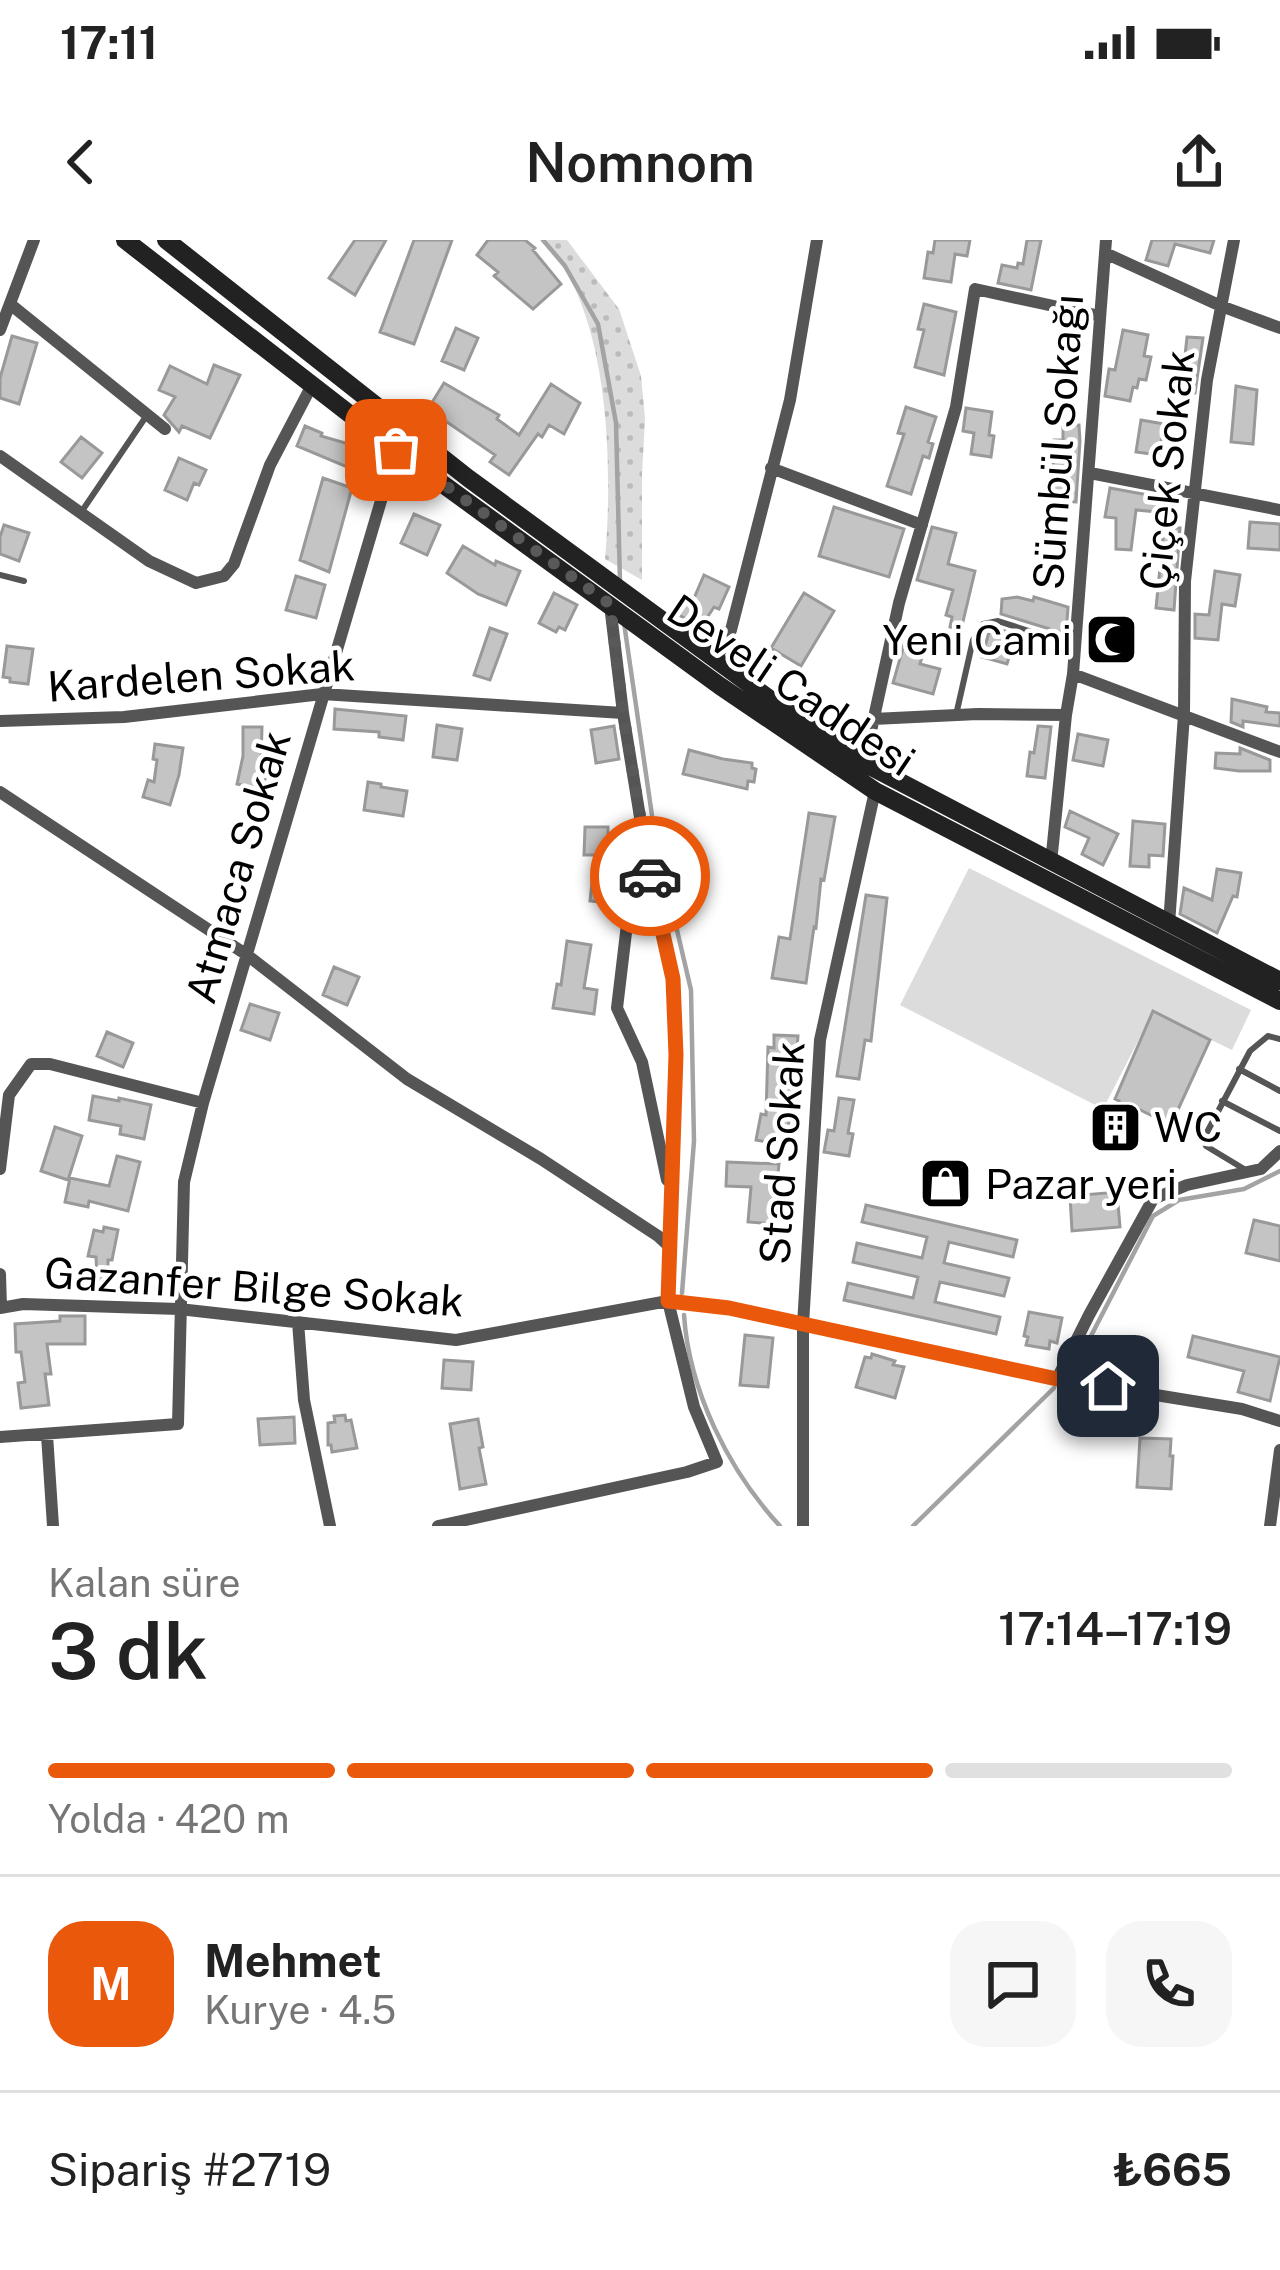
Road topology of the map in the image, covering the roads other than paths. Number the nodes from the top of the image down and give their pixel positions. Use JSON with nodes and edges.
{"nodes":[{"id":1,"x":34,"y":240,"type":"edge"},
{"id":2,"x":125,"y":240,"type":"edge"},
{"id":3,"x":166,"y":240,"type":"edge"},
{"id":4,"x":817,"y":240,"type":"edge"},
{"id":5,"x":1234,"y":240,"type":"edge"},
{"id":6,"x":1105,"y":246,"type":"edge"},
{"id":7,"x":10,"y":304,"type":"junction"},
{"id":8,"x":1220,"y":306,"type":"junction"},
{"id":9,"x":1100,"y":316,"type":"junction"},
{"id":10,"x":1280,"y":328,"type":"edge"},
{"id":11,"x":0,"y":330,"type":"edge"},
{"id":12,"x":312,"y":385,"type":"junction"},
{"id":13,"x":147,"y":415,"type":"junction"},
{"id":14,"x":165,"y":429,"type":"dead end"},
{"id":15,"x":396,"y":450,"type":"junction"},
{"id":16,"x":0,"y":456,"type":"edge"},
{"id":17,"x":771,"y":468,"type":"junction"},
{"id":18,"x":1090,"y":473,"type":"junction"},
{"id":19,"x":1194,"y":492,"type":"junction"},
{"id":20,"x":1280,"y":510,"type":"edge"},
{"id":21,"x":81,"y":513,"type":"junction"},
{"id":22,"x":922,"y":525,"type":"junction"},
{"id":23,"x":0,"y":575,"type":"edge"},
{"id":24,"x":24,"y":581,"type":"dead end"},
{"id":25,"x":614,"y":599,"type":"junction"},
{"id":26,"x":1076,"y":646,"type":"junction"},
{"id":27,"x":716,"y":660,"type":"junction"},
{"id":28,"x":1073,"y":674,"type":"junction"},
{"id":29,"x":322,"y":694,"type":"junction"},
{"id":30,"x":623,"y":713,"type":"junction"},
{"id":31,"x":1066,"y":715,"type":"junction"},
{"id":32,"x":1184,"y":715,"type":"junction"},
{"id":33,"x":956,"y":716,"type":"junction"},
{"id":34,"x":873,"y":719,"type":"junction"},
{"id":35,"x":0,"y":721,"type":"edge"},
{"id":36,"x":1280,"y":752,"type":"edge"},
{"id":37,"x":864,"y":763,"type":"junction"},
{"id":38,"x":875,"y":791,"type":"junction"},
{"id":39,"x":0,"y":792,"type":"edge"},
{"id":40,"x":640,"y":819,"type":"junction"},
{"id":41,"x":1051,"y":863,"type":"junction"},
{"id":42,"x":1169,"y":924,"type":"junction"},
{"id":43,"x":247,"y":955,"type":"junction"},
{"id":44,"x":1280,"y":981,"type":"edge"},
{"id":45,"x":1280,"y":1001,"type":"edge"},
{"id":46,"x":1280,"y":1039,"type":"edge"},
{"id":47,"x":1239,"y":1069,"type":"junction"},
{"id":48,"x":1280,"y":1091,"type":"edge"},
{"id":49,"x":1222,"y":1101,"type":"junction"},
{"id":50,"x":203,"y":1103,"type":"junction"},
{"id":51,"x":1280,"y":1131,"type":"edge"},
{"id":52,"x":1280,"y":1150,"type":"edge"},
{"id":53,"x":0,"y":1169,"type":"edge"},
{"id":54,"x":1248,"y":1172,"type":"junction"},
{"id":55,"x":671,"y":1198,"type":"junction"},
{"id":56,"x":669,"y":1246,"type":"junction"},
{"id":57,"x":0,"y":1274,"type":"edge"},
{"id":58,"x":668,"y":1301,"type":"junction"},
{"id":59,"x":0,"y":1308,"type":"edge"},
{"id":60,"x":179,"y":1309,"type":"junction"},
{"id":61,"x":298,"y":1322,"type":"junction"},
{"id":62,"x":803,"y":1325,"type":"junction"},
{"id":63,"x":1057,"y":1379,"type":"junction"},
{"id":64,"x":1280,"y":1421,"type":"edge"},
{"id":65,"x":46,"y":1435,"type":"junction"},
{"id":66,"x":0,"y":1437,"type":"edge"},
{"id":67,"x":1280,"y":1450,"type":"edge"},
{"id":68,"x":53,"y":1526,"type":"edge"},
{"id":69,"x":330,"y":1526,"type":"edge"},
{"id":70,"x":438,"y":1526,"type":"edge"},
{"id":71,"x":802,"y":1526,"type":"edge"},
{"id":72,"x":1270,"y":1526,"type":"edge"}],
"edges":[{"from":1,"to":7,"type":"street"},
{"from":2,"to":12,"type":"main road","name":"Develi Caddesi"},
{"from":3,"to":25,"type":"main road","name":"Develi Caddesi"},
{"from":4,"to":17,"type":"street"},
{"from":5,"to":8,"type":"street","name":"Çiçek Sokak"},
{"from":6,"to":8,"type":"street"},
{"from":6,"to":9,"type":"street","name":"Sümbül Sokağı"},
{"from":7,"to":11,"type":"street"},
{"from":7,"to":13,"type":"street"},
{"from":8,"to":10,"type":"street"},
{"from":8,"to":19,"type":"street","name":"Çiçek Sokak"},
{"from":9,"to":18,"type":"street","name":"Sümbül Sokağı"},
{"from":9,"to":22,"type":"street"},
{"from":12,"to":15,"type":"main road","name":"Develi Caddesi"},
{"from":12,"to":21,"type":"street"},
{"from":13,"to":14,"type":"street"},
{"from":13,"to":21,"type":"lane"},
{"from":15,"to":25,"type":"main road","name":"Develi Caddesi"},
{"from":15,"to":29,"type":"street","name":"Atmaca Sokak"},
{"from":16,"to":21,"type":"street"},
{"from":17,"to":22,"type":"street"},
{"from":17,"to":27,"type":"street"},
{"from":18,"to":19,"type":"street"},
{"from":18,"to":26,"type":"street","name":"Sümbül Sokağı"},
{"from":19,"to":20,"type":"street"},
{"from":19,"to":32,"type":"street","name":"Çiçek Sokak"},
{"from":22,"to":34,"type":"street"},
{"from":23,"to":24,"type":"lane"},
{"from":25,"to":27,"type":"main road","name":"Develi Caddesi"},
{"from":25,"to":30,"type":"street"},
{"from":25,"to":38,"type":"main road","name":"Develi Caddesi"},
{"from":26,"to":28,"type":"street","name":"Sümbül Sokağı"},
{"from":26,"to":33,"type":"lane"},
{"from":27,"to":37,"type":"main road","name":"Develi Caddesi"},
{"from":28,"to":31,"type":"street","name":"Sümbül Sokağı"},
{"from":28,"to":32,"type":"street"},
{"from":29,"to":30,"type":"street","name":"Kardelen Sokak"},
{"from":29,"to":35,"type":"street","name":"Kardelen Sokak"},
{"from":29,"to":43,"type":"street","name":"Atmaca Sokak"},
{"from":30,"to":40,"type":"street"},
{"from":31,"to":33,"type":"street"},
{"from":31,"to":41,"type":"street","name":"Sümbül Sokağı"},
{"from":32,"to":36,"type":"street"},
{"from":32,"to":42,"type":"street","name":"Çiçek Sokak"},
{"from":33,"to":34,"type":"street"},
{"from":34,"to":37,"type":"street"},
{"from":37,"to":41,"type":"main road","name":"Develi Caddesi"},
{"from":38,"to":45,"type":"main road","name":"Develi Caddesi"},
{"from":38,"to":62,"type":"street","name":"Stad Sokak"},
{"from":39,"to":43,"type":"street"},
{"from":40,"to":55,"type":"street"},
{"from":40,"to":55,"type":"street"},
{"from":41,"to":42,"type":"main road","name":"Develi Caddesi"},
{"from":42,"to":44,"type":"main road","name":"Develi Caddesi"},
{"from":43,"to":50,"type":"street","name":"Atmaca Sokak"},
{"from":43,"to":56,"type":"street"},
{"from":46,"to":47,"type":"lane"},
{"from":47,"to":48,"type":"lane"},
{"from":47,"to":49,"type":"lane"},
{"from":49,"to":51,"type":"lane"},
{"from":49,"to":54,"type":"lane"},
{"from":50,"to":53,"type":"street"},
{"from":50,"to":60,"type":"street","name":"Atmaca Sokak"},
{"from":52,"to":54,"type":"street"},
{"from":54,"to":63,"type":"street"},
{"from":55,"to":56,"type":"street"},
{"from":56,"to":58,"type":"street"},
{"from":57,"to":59,"type":"street"},
{"from":58,"to":61,"type":"street","name":"Gazanfer Bilge Sokak"},
{"from":58,"to":62,"type":"street","name":"Gazanfer Bilge Sokak"},
{"from":58,"to":70,"type":"street"},
{"from":59,"to":60,"type":"street","name":"Gazanfer Bilge Sokak"},
{"from":60,"to":61,"type":"street","name":"Gazanfer Bilge Sokak"},
{"from":60,"to":65,"type":"street","name":"Atmaca Sokak"},
{"from":61,"to":69,"type":"street"},
{"from":62,"to":63,"type":"street","name":"Gazanfer Bilge Sokak"},
{"from":62,"to":71,"type":"street","name":"Stad Sokak"},
{"from":63,"to":64,"type":"street","name":"Gazanfer Bilge Sokak"},
{"from":65,"to":66,"type":"street"},
{"from":65,"to":68,"type":"street"},
{"from":67,"to":72,"type":"street"}]}
